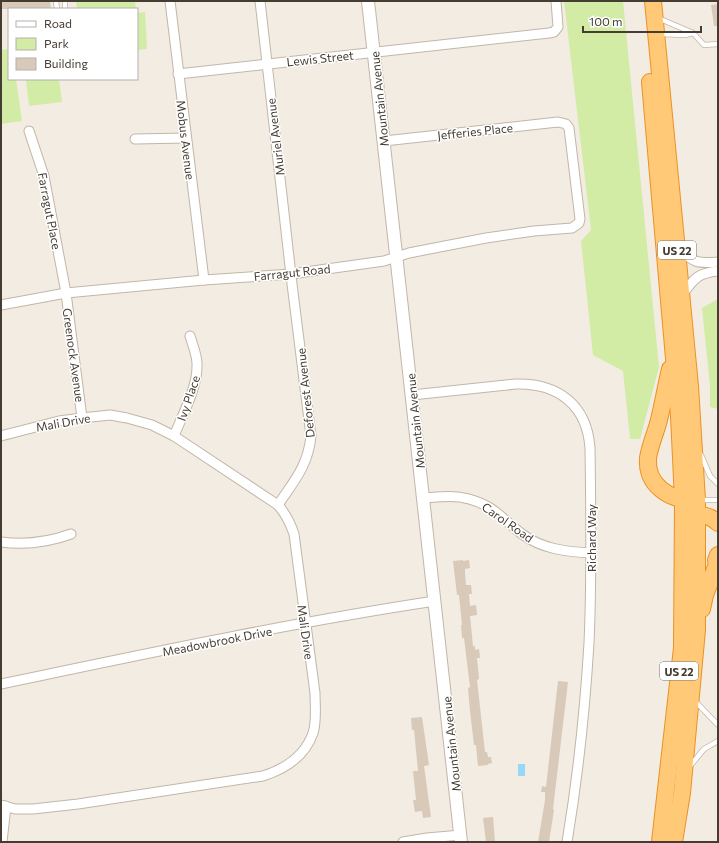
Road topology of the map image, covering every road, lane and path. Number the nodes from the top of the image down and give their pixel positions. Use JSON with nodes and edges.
{"nodes":[{"id":1,"x":170,"y":1,"type":"edge"},
{"id":2,"x":260,"y":1,"type":"edge"},
{"id":3,"x":368,"y":1,"type":"edge"},
{"id":4,"x":556,"y":1,"type":"edge"},
{"id":5,"x":642,"y":1,"type":"edge"},
{"id":6,"x":654,"y":9,"type":"edge"},
{"id":7,"x":693,"y":33,"type":"junction"},
{"id":8,"x":656,"y":34,"type":"junction"},
{"id":9,"x":718,"y":44,"type":"edge"},
{"id":10,"x":374,"y":53,"type":"junction"},
{"id":11,"x":267,"y":64,"type":"junction"},
{"id":12,"x":178,"y":74,"type":"junction"},
{"id":13,"x":29,"y":131,"type":"dead end"},
{"id":14,"x":186,"y":138,"type":"junction"},
{"id":15,"x":135,"y":139,"type":"dead end"},
{"id":16,"x":384,"y":141,"type":"junction"},
{"id":17,"x":579,"y":223,"type":"joint"},
{"id":18,"x":677,"y":248,"type":"junction"},
{"id":19,"x":397,"y":257,"type":"junction"},
{"id":20,"x":718,"y":262,"type":"edge"},
{"id":21,"x":718,"y":271,"type":"edge"},
{"id":22,"x":291,"y":274,"type":"junction"},
{"id":23,"x":204,"y":280,"type":"junction"},
{"id":24,"x":66,"y":293,"type":"junction"},
{"id":25,"x":682,"y":296,"type":"junction"},
{"id":26,"x":1,"y":305,"type":"edge"},
{"id":27,"x":190,"y":336,"type":"dead end"},
{"id":28,"x":673,"y":351,"type":"junction"},
{"id":29,"x":412,"y":395,"type":"junction"},
{"id":30,"x":82,"y":418,"type":"junction"},
{"id":31,"x":694,"y":435,"type":"junction"},
{"id":32,"x":1,"y":436,"type":"edge"},
{"id":33,"x":174,"y":436,"type":"junction"},
{"id":34,"x":718,"y":484,"type":"edge"},
{"id":35,"x":424,"y":498,"type":"junction"},
{"id":36,"x":718,"y":500,"type":"edge"},
{"id":37,"x":278,"y":504,"type":"junction"},
{"id":38,"x":690,"y":507,"type":"junction"},
{"id":39,"x":718,"y":523,"type":"edge"},
{"id":40,"x":71,"y":534,"type":"dead end"},
{"id":41,"x":1,"y":542,"type":"edge"},
{"id":42,"x":592,"y":554,"type":"junction"},
{"id":43,"x":718,"y":561,"type":"edge"},
{"id":44,"x":435,"y":601,"type":"junction"},
{"id":45,"x":305,"y":624,"type":"junction"},
{"id":46,"x":697,"y":630,"type":"junction"},
{"id":47,"x":1,"y":684,"type":"edge"},
{"id":48,"x":691,"y":696,"type":"junction"},
{"id":49,"x":718,"y":725,"type":"edge"},
{"id":50,"x":718,"y":741,"type":"edge"},
{"id":51,"x":684,"y":774,"type":"junction"},
{"id":52,"x":4,"y":806,"type":"edge"},
{"id":53,"x":461,"y":839,"type":"edge"},
{"id":54,"x":2,"y":842,"type":"edge"},
{"id":55,"x":403,"y":842,"type":"edge"},
{"id":56,"x":566,"y":842,"type":"edge"},
{"id":57,"x":660,"y":842,"type":"edge"},
{"id":58,"x":674,"y":842,"type":"edge"}],
"edges":[{"from":1,"to":12,"type":"street","name":"Mobus Avenue"},
{"from":2,"to":11,"type":"street","name":"Muriel Avenue"},
{"from":3,"to":10,"type":"street","name":"Mountain Avenue"},
{"from":4,"to":10,"type":"street","name":"Lewis Street"},
{"from":5,"to":28,"type":"highway","number":"US 22"},
{"from":6,"to":7,"type":"lane"},
{"from":6,"to":8,"type":"highway","number":"US 22"},
{"from":7,"to":8,"type":"lane"},
{"from":7,"to":9,"type":"lane"},
{"from":8,"to":18,"type":"highway","number":"US 22"},
{"from":10,"to":11,"type":"street","name":"Lewis Street"},
{"from":10,"to":16,"type":"street","name":"Mountain Avenue"},
{"from":11,"to":12,"type":"street","name":"Lewis Street"},
{"from":11,"to":22,"type":"street","name":"Muriel Avenue"},
{"from":12,"to":14,"type":"street","name":"Mobus Avenue"},
{"from":13,"to":24,"type":"street","name":"Farragut Place"},
{"from":14,"to":15,"type":"street"},
{"from":14,"to":23,"type":"street","name":"Mobus Avenue"},
{"from":16,"to":17,"type":"street","name":"Jefferies Place"},
{"from":16,"to":19,"type":"street","name":"Mountain Avenue"},
{"from":17,"to":19,"type":"street","name":"Farragut Road"},
{"from":18,"to":20,"type":"street"},
{"from":18,"to":25,"type":"highway","number":"US 22"},
{"from":19,"to":22,"type":"street","name":"Farragut Road"},
{"from":19,"to":29,"type":"street","name":"Mountain Avenue"},
{"from":21,"to":25,"type":"street"},
{"from":22,"to":23,"type":"street","name":"Farragut Road"},
{"from":22,"to":37,"type":"street","name":"Deforest Avenue"},
{"from":23,"to":24,"type":"street","name":"Farragut Road"},
{"from":24,"to":26,"type":"street","name":"Farragut Road"},
{"from":24,"to":30,"type":"street","name":"Greenock Avenue"},
{"from":25,"to":31,"type":"highway","number":"US 22"},
{"from":27,"to":33,"type":"street","name":"Ivy Place"},
{"from":28,"to":38,"type":"highway","number":"US 22"},
{"from":28,"to":38,"type":"highway"},
{"from":29,"to":35,"type":"street","name":"Mountain Avenue"},
{"from":29,"to":42,"type":"street","name":"Richard Way"},
{"from":30,"to":32,"type":"street","name":"Mali Drive"},
{"from":30,"to":33,"type":"street","name":"Mali Drive"},
{"from":31,"to":34,"type":"lane"},
{"from":31,"to":38,"type":"highway","number":"US 22"},
{"from":33,"to":37,"type":"street","name":"Mali Drive"},
{"from":35,"to":42,"type":"street","name":"Carol Road"},
{"from":35,"to":44,"type":"street","name":"Mountain Avenue"},
{"from":36,"to":38,"type":"lane"},
{"from":37,"to":45,"type":"street","name":"Mali Drive"},
{"from":38,"to":39,"type":"highway"},
{"from":38,"to":46,"type":"highway","number":"US 22"},
{"from":38,"to":57,"type":"highway","number":"US 22"},
{"from":40,"to":41,"type":"street"},
{"from":42,"to":56,"type":"street","name":"Richard Way"},
{"from":43,"to":46,"type":"highway"},
{"from":44,"to":45,"type":"street","name":"Meadowbrook Drive"},
{"from":44,"to":53,"type":"street","name":"Mountain Avenue"},
{"from":45,"to":47,"type":"street","name":"Meadowbrook Drive"},
{"from":45,"to":52,"type":"street","name":"Mali Drive"},
{"from":46,"to":48,"type":"highway","number":"US 22"},
{"from":48,"to":49,"type":"lane"},
{"from":48,"to":51,"type":"highway","number":"US 22"},
{"from":50,"to":51,"type":"lane"},
{"from":51,"to":58,"type":"highway","number":"US 22"},
{"from":52,"to":54,"type":"street"},
{"from":53,"to":55,"type":"street"}]}
